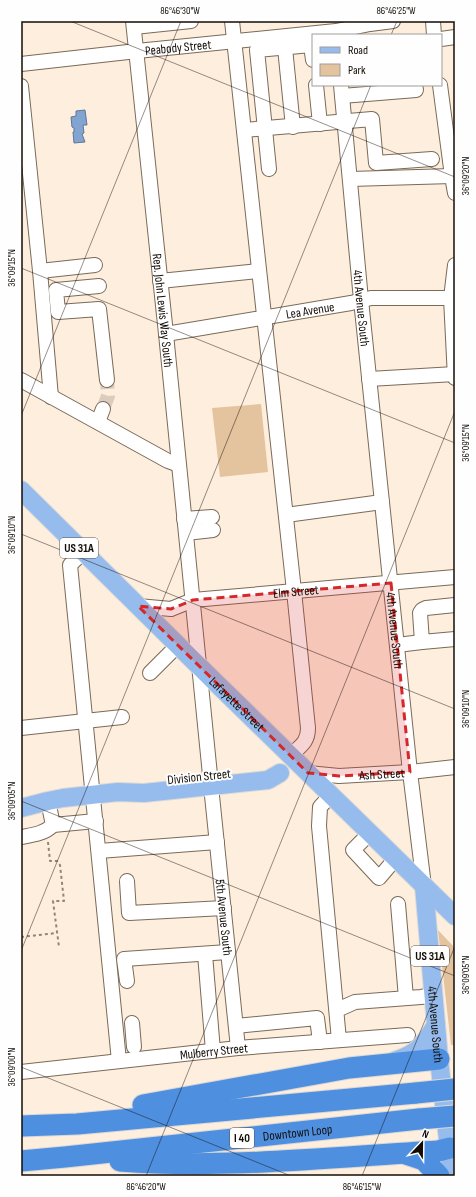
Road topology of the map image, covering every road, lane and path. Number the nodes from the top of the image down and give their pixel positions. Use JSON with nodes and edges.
{"nodes":[{"id":1,"x":191,"y":21,"type":"edge"},
{"id":2,"x":232,"y":21,"type":"edge"},
{"id":3,"x":393,"y":21,"type":"edge"},
{"id":4,"x":433,"y":21,"type":"edge"},
{"id":5,"x":134,"y":24,"type":"edge"},
{"id":6,"x":335,"y":29,"type":"edge"},
{"id":7,"x":319,"y":34,"type":"edge"},
{"id":8,"x":434,"y":34,"type":"edge"},
{"id":9,"x":312,"y":36,"type":"edge"},
{"id":10,"x":455,"y":37,"type":"edge"},
{"id":11,"x":442,"y":39,"type":"edge"},
{"id":12,"x":300,"y":40,"type":"junction"},
{"id":13,"x":234,"y":41,"type":"junction"},
{"id":14,"x":285,"y":48,"type":"junction"},
{"id":15,"x":136,"y":51,"type":"junction"},
{"id":16,"x":312,"y":52,"type":"edge"},
{"id":17,"x":21,"y":64,"type":"edge"},
{"id":18,"x":21,"y":86,"type":"edge"},
{"id":19,"x":316,"y":86,"type":"edge"},
{"id":20,"x":440,"y":86,"type":"edge"},
{"id":21,"x":416,"y":87,"type":"edge"},
{"id":22,"x":342,"y":90,"type":"edge"},
{"id":23,"x":345,"y":122,"type":"junction"},
{"id":24,"x":320,"y":124,"type":"junction"},
{"id":25,"x":293,"y":127,"type":"junction"},
{"id":26,"x":266,"y":128,"type":"junction"},
{"id":27,"x":244,"y":130,"type":"junction"},
{"id":28,"x":432,"y":159,"type":"dead end"},
{"id":29,"x":269,"y":169,"type":"dead end"},
{"id":30,"x":452,"y":176,"type":"junction"},
{"id":31,"x":350,"y":179,"type":"junction"},
{"id":32,"x":455,"y":193,"type":"edge"},
{"id":33,"x":95,"y":265,"type":"dead end"},
{"id":34,"x":455,"y":265,"type":"edge"},
{"id":35,"x":40,"y":271,"type":"junction"},
{"id":36,"x":259,"y":271,"type":"junction"},
{"id":37,"x":160,"y":281,"type":"junction"},
{"id":38,"x":99,"y":286,"type":"dead end"},
{"id":39,"x":453,"y":298,"type":"edge"},
{"id":40,"x":361,"y":300,"type":"junction"},
{"id":41,"x":264,"y":317,"type":"junction"},
{"id":42,"x":166,"y":334,"type":"junction"},
{"id":43,"x":455,"y":374,"type":"edge"},
{"id":44,"x":455,"y":378,"type":"edge"},
{"id":45,"x":369,"y":379,"type":"junction"},
{"id":46,"x":21,"y":380,"type":"edge"},
{"id":47,"x":107,"y":380,"type":"tunnel mouth"},
{"id":48,"x":51,"y":397,"type":"junction"},
{"id":49,"x":179,"y":465,"type":"junction"},
{"id":50,"x":21,"y":490,"type":"edge"},
{"id":51,"x":382,"y":502,"type":"junction"},
{"id":52,"x":286,"y":515,"type":"junction"},
{"id":53,"x":212,"y":523,"type":"dead end"},
{"id":54,"x":185,"y":526,"type":"junction"},
{"id":55,"x":83,"y":552,"type":"junction"},
{"id":56,"x":455,"y":577,"type":"edge"},
{"id":57,"x":391,"y":583,"type":"junction"},
{"id":58,"x":294,"y":591,"type":"junction"},
{"id":59,"x":193,"y":600,"type":"junction"},
{"id":60,"x":455,"y":605,"type":"edge"},
{"id":61,"x":138,"y":606,"type":"junction"},
{"id":62,"x":455,"y":639,"type":"edge"},
{"id":63,"x":422,"y":642,"type":"junction"},
{"id":64,"x":178,"y":645,"type":"junction"},
{"id":65,"x":397,"y":645,"type":"junction"},
{"id":66,"x":200,"y":666,"type":"junction"},
{"id":67,"x":150,"y":673,"type":"dead end"},
{"id":68,"x":122,"y":717,"type":"dead end"},
{"id":69,"x":86,"y":721,"type":"junction"},
{"id":70,"x":21,"y":728,"type":"edge"},
{"id":71,"x":290,"y":756,"type":"junction"},
{"id":72,"x":455,"y":767,"type":"edge"},
{"id":73,"x":410,"y":772,"type":"junction"},
{"id":74,"x":308,"y":773,"type":"junction"},
{"id":75,"x":210,"y":780,"type":"junction"},
{"id":76,"x":93,"y":795,"type":"junction"},
{"id":77,"x":331,"y":795,"type":"junction"},
{"id":78,"x":48,"y":800,"type":"junction"},
{"id":79,"x":21,"y":808,"type":"edge"},
{"id":80,"x":96,"y":821,"type":"junction"},
{"id":81,"x":50,"y":828,"type":"junction"},
{"id":82,"x":370,"y":833,"type":"junction"},
{"id":83,"x":21,"y":837,"type":"edge"},
{"id":84,"x":217,"y":842,"type":"junction"},
{"id":85,"x":99,"y":851,"type":"junction"},
{"id":86,"x":396,"y":858,"type":"junction"},
{"id":87,"x":127,"y":881,"type":"dead end"},
{"id":88,"x":424,"y":886,"type":"junction"},
{"id":89,"x":398,"y":904,"type":"dead end"},
{"id":90,"x":224,"y":908,"type":"junction"},
{"id":91,"x":455,"y":916,"type":"edge"},
{"id":92,"x":57,"y":933,"type":"junction"},
{"id":93,"x":21,"y":937,"type":"edge"},
{"id":94,"x":59,"y":947,"type":"dead end"},
{"id":95,"x":228,"y":952,"type":"junction"},
{"id":96,"x":205,"y":954,"type":"junction"},
{"id":97,"x":127,"y":981,"type":"dead end"},
{"id":98,"x":433,"y":995,"type":"junction"},
{"id":99,"x":406,"y":998,"type":"junction"},
{"id":100,"x":337,"y":1010,"type":"junction"},
{"id":101,"x":436,"y":1025,"type":"junction"},
{"id":102,"x":236,"y":1026,"type":"junction"},
{"id":103,"x":117,"y":1035,"type":"junction"},
{"id":104,"x":133,"y":1035,"type":"dead end"},
{"id":105,"x":408,"y":1035,"type":"dead end"},
{"id":106,"x":339,"y":1040,"type":"junction"},
{"id":107,"x":320,"y":1042,"type":"junction"},
{"id":108,"x":238,"y":1048,"type":"junction"},
{"id":109,"x":213,"y":1051,"type":"junction"},
{"id":110,"x":447,"y":1058,"type":"edge"},
{"id":111,"x":120,"y":1061,"type":"junction"},
{"id":112,"x":381,"y":1065,"type":"junction"},
{"id":113,"x":21,"y":1072,"type":"edge"},
{"id":114,"x":455,"y":1089,"type":"edge"},
{"id":115,"x":455,"y":1116,"type":"edge"},
{"id":116,"x":76,"y":1124,"type":"junction"},
{"id":117,"x":28,"y":1126,"type":"edge"},
{"id":118,"x":452,"y":1148,"type":"edge"},
{"id":119,"x":394,"y":1154,"type":"junction"},
{"id":120,"x":65,"y":1157,"type":"junction"},
{"id":121,"x":28,"y":1160,"type":"edge"},
{"id":122,"x":438,"y":1176,"type":"edge"},
{"id":123,"x":452,"y":1176,"type":"edge"}],
"edges":[{"from":1,"to":5,"type":"street"},
{"from":2,"to":13,"type":"street"},
{"from":3,"to":6,"type":"street","name":"Peabody Street"},
{"from":4,"to":8,"type":"street"},
{"from":5,"to":15,"type":"street","name":"Rep. John Lewis Way South"},
{"from":6,"to":7,"type":"street","name":"Peabody Street"},
{"from":9,"to":12,"type":"street","name":"Peabody Street"},
{"from":10,"to":11,"type":"street"},
{"from":12,"to":13,"type":"street","name":"Peabody Street"},
{"from":12,"to":14,"type":"street"},
{"from":12,"to":16,"type":"street"},
{"from":13,"to":15,"type":"street","name":"Peabody Street"},
{"from":13,"to":27,"type":"street"},
{"from":14,"to":25,"type":"street"},
{"from":14,"to":26,"type":"street"},
{"from":15,"to":17,"type":"street","name":"Peabody Street"},
{"from":15,"to":37,"type":"street","name":"Rep. John Lewis Way South"},
{"from":18,"to":35,"type":"street"},
{"from":19,"to":24,"type":"street"},
{"from":20,"to":30,"type":"street"},
{"from":21,"to":22,"type":"street"},
{"from":22,"to":23,"type":"street","name":"4th Avenue South"},
{"from":23,"to":24,"type":"street"},
{"from":23,"to":28,"type":"street"},
{"from":23,"to":31,"type":"street","name":"4th Avenue South"},
{"from":24,"to":25,"type":"street"},
{"from":25,"to":26,"type":"street"},
{"from":26,"to":27,"type":"street"},
{"from":26,"to":29,"type":"street"},
{"from":27,"to":36,"type":"street"},
{"from":30,"to":31,"type":"street"},
{"from":30,"to":32,"type":"street"},
{"from":31,"to":40,"type":"street","name":"4th Avenue South"},
{"from":33,"to":35,"type":"street"},
{"from":34,"to":39,"type":"street"},
{"from":35,"to":48,"type":"street"},
{"from":36,"to":37,"type":"street"},
{"from":36,"to":41,"type":"street"},
{"from":37,"to":42,"type":"street","name":"Rep. John Lewis Way South"},
{"from":38,"to":47,"type":"street"},
{"from":39,"to":40,"type":"street","name":"Lea Avenue"},
{"from":39,"to":43,"type":"street"},
{"from":40,"to":41,"type":"street","name":"Lea Avenue"},
{"from":40,"to":45,"type":"street","name":"4th Avenue South"},
{"from":41,"to":42,"type":"street","name":"Lea Avenue"},
{"from":41,"to":52,"type":"street"},
{"from":42,"to":49,"type":"street","name":"Rep. John Lewis Way South"},
{"from":43,"to":44,"type":"street"},
{"from":43,"to":45,"type":"street"},
{"from":45,"to":51,"type":"street","name":"4th Avenue South"},
{"from":46,"to":48,"type":"street"},
{"from":48,"to":49,"type":"street"},
{"from":49,"to":54,"type":"street","name":"Rep. John Lewis Way South"},
{"from":50,"to":55,"type":"main road","name":"Lafayette Street","number":"US 31A"},
{"from":51,"to":52,"type":"street"},
{"from":51,"to":57,"type":"street","name":"4th Avenue South"},
{"from":52,"to":58,"type":"street"},
{"from":53,"to":54,"type":"street"},
{"from":54,"to":59,"type":"street","name":"Rep. John Lewis Way South"},
{"from":55,"to":61,"type":"main road","name":"Lafayette Street","number":"US 31A"},
{"from":55,"to":69,"type":"street"},
{"from":56,"to":57,"type":"street","name":"Elm Street"},
{"from":57,"to":58,"type":"street","name":"Elm Street"},
{"from":57,"to":65,"type":"street","name":"4th Avenue South"},
{"from":58,"to":59,"type":"street","name":"Elm Street"},
{"from":58,"to":71,"type":"street"},
{"from":59,"to":61,"type":"street","name":"Elm Street"},
{"from":59,"to":66,"type":"street","name":"5th Avenue South"},
{"from":60,"to":63,"type":"street"},
{"from":61,"to":64,"type":"main road","name":"Lafayette Street","number":"US 31A"},
{"from":62,"to":63,"type":"street"},
{"from":63,"to":65,"type":"street"},
{"from":64,"to":66,"type":"main road","name":"Lafayette Street","number":"US 31A"},
{"from":64,"to":67,"type":"street"},
{"from":65,"to":73,"type":"street","name":"4th Avenue South"},
{"from":66,"to":71,"type":"main road","name":"Lafayette Street","number":"US 31A"},
{"from":66,"to":75,"type":"street","name":"5th Avenue South"},
{"from":68,"to":69,"type":"street"},
{"from":69,"to":70,"type":"street"},
{"from":69,"to":76,"type":"street"},
{"from":71,"to":74,"type":"main road","name":"Lafayette Street","number":"US 31A"},
{"from":72,"to":73,"type":"street","name":"Ash Street"},
{"from":73,"to":74,"type":"street","name":"Ash Street"},
{"from":73,"to":88,"type":"street","name":"4th Avenue South"},
{"from":74,"to":75,"type":"main road","name":"Division Street"},
{"from":74,"to":77,"type":"main road","name":"Lafayette Street","number":"US 31A"},
{"from":75,"to":76,"type":"main road","name":"Division Street"},
{"from":75,"to":84,"type":"street","name":"5th Avenue South"},
{"from":76,"to":78,"type":"main road","name":"Division Street"},
{"from":76,"to":80,"type":"street"},
{"from":77,"to":82,"type":"main road","name":"Lafayette Street","number":"US 31A"},
{"from":77,"to":100,"type":"street"},
{"from":78,"to":79,"type":"main road","name":"Division Street"},
{"from":78,"to":81,"type":"street"},
{"from":80,"to":81,"type":"street"},
{"from":80,"to":85,"type":"street"},
{"from":81,"to":83,"type":"street"},
{"from":81,"to":92,"type":"path"},
{"from":82,"to":86,"type":"main road","name":"Lafayette Street","number":"US 31A"},
{"from":82,"to":86,"type":"street"},
{"from":84,"to":85,"type":"street"},
{"from":84,"to":90,"type":"street","name":"5th Avenue South"},
{"from":85,"to":103,"type":"street"},
{"from":86,"to":88,"type":"main road","name":"Lafayette Street","number":"US 31A"},
{"from":87,"to":90,"type":"street"},
{"from":88,"to":91,"type":"main road","name":"Lafayette Street","number":"US 31A"},
{"from":88,"to":98,"type":"main road","name":"4th Avenue South","number":"US 31A"},
{"from":89,"to":99,"type":"street"},
{"from":90,"to":95,"type":"street","name":"5th Avenue South"},
{"from":92,"to":93,"type":"path"},
{"from":92,"to":94,"type":"path"},
{"from":95,"to":96,"type":"street"},
{"from":95,"to":102,"type":"street","name":"5th Avenue South"},
{"from":96,"to":97,"type":"street"},
{"from":96,"to":109,"type":"street"},
{"from":98,"to":99,"type":"street"},
{"from":98,"to":101,"type":"main road","name":"4th Avenue South","number":"US 31A"},
{"from":99,"to":100,"type":"street"},
{"from":100,"to":106,"type":"street"},
{"from":101,"to":110,"type":"main road","name":"4th Avenue South","number":"US 31A"},
{"from":101,"to":112,"type":"main road"},
{"from":102,"to":107,"type":"street"},
{"from":102,"to":108,"type":"street","name":"5th Avenue South"},
{"from":103,"to":104,"type":"street"},
{"from":103,"to":111,"type":"street"},
{"from":105,"to":106,"type":"street","name":"Mulberry Street"},
{"from":106,"to":107,"type":"street","name":"Mulberry Street"},
{"from":107,"to":108,"type":"street","name":"Mulberry Street"},
{"from":108,"to":109,"type":"street","name":"Mulberry Street"},
{"from":109,"to":111,"type":"street","name":"Mulberry Street"},
{"from":110,"to":112,"type":"highway"},
{"from":110,"to":118,"type":"main road","name":"4th Avenue South","number":"US 31A"},
{"from":111,"to":113,"type":"street","name":"Mulberry Street"},
{"from":112,"to":116,"type":"highway"},
{"from":114,"to":116,"type":"highway","number":"I 40","bridge":true},
{"from":115,"to":120,"type":"highway","name":"Downtown Loop","number":"I 40","bridge":true},
{"from":116,"to":117,"type":"highway","number":"I 40"},
{"from":118,"to":119,"type":"highway"},
{"from":118,"to":123,"type":"main road","name":"4th Avenue South","number":"US 31A"},
{"from":119,"to":120,"type":"highway"},
{"from":119,"to":122,"type":"highway"},
{"from":120,"to":121,"type":"highway","name":"Downtown Loop","number":"I 40"}]}
